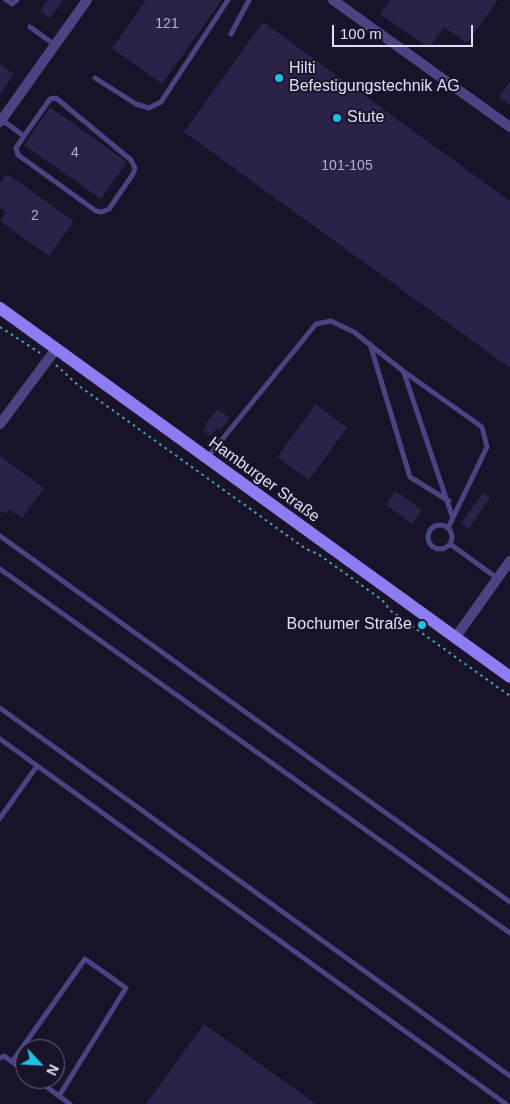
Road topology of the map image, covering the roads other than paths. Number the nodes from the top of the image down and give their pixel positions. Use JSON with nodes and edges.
{"nodes":[{"id":1,"x":6,"y":0,"type":"edge"},
{"id":2,"x":17,"y":0,"type":"edge"},
{"id":3,"x":87,"y":0,"type":"edge"},
{"id":4,"x":228,"y":0,"type":"edge"},
{"id":5,"x":249,"y":0,"type":"edge"},
{"id":6,"x":333,"y":0,"type":"edge"},
{"id":7,"x":30,"y":27,"type":"dead end"},
{"id":8,"x":231,"y":34,"type":"dead end"},
{"id":9,"x":56,"y":46,"type":"junction"},
{"id":10,"x":95,"y":78,"type":"dead end"},
{"id":11,"x":1,"y":121,"type":"edge"},
{"id":12,"x":510,"y":127,"type":"edge"},
{"id":13,"x":24,"y":136,"type":"junction"},
{"id":14,"x":0,"y":308,"type":"edge"},
{"id":15,"x":370,"y":343,"type":"junction"},
{"id":16,"x":52,"y":354,"type":"junction"},
{"id":17,"x":403,"y":372,"type":"junction"},
{"id":18,"x":2,"y":418,"type":"edge"},
{"id":19,"x":207,"y":459,"type":"junction"},
{"id":20,"x":449,"y":502,"type":"junction"},
{"id":21,"x":452,"y":517,"type":"junction"},
{"id":22,"x":448,"y":528,"type":"junction"},
{"id":23,"x":0,"y":536,"type":"edge"},
{"id":24,"x":450,"y":544,"type":"junction"},
{"id":25,"x":510,"y":561,"type":"edge"},
{"id":26,"x":0,"y":569,"type":"edge"},
{"id":27,"x":498,"y":578,"type":"junction"},
{"id":28,"x":456,"y":638,"type":"junction"},
{"id":29,"x":510,"y":677,"type":"edge"},
{"id":30,"x":0,"y":708,"type":"edge"},
{"id":31,"x":0,"y":739,"type":"edge"},
{"id":32,"x":37,"y":766,"type":"junction"},
{"id":33,"x":0,"y":818,"type":"edge"},
{"id":34,"x":510,"y":902,"type":"edge"},
{"id":35,"x":510,"y":933,"type":"edge"},
{"id":36,"x":0,"y":1058,"type":"edge"},
{"id":37,"x":12,"y":1062,"type":"junction"},
{"id":38,"x":15,"y":1064,"type":"edge"},
{"id":39,"x":510,"y":1076,"type":"edge"},
{"id":40,"x":49,"y":1089,"type":"edge"},
{"id":41,"x":58,"y":1096,"type":"junction"},
{"id":42,"x":70,"y":1104,"type":"edge"},
{"id":43,"x":506,"y":1104,"type":"edge"}],
"edges":[{"from":1,"to":2,"type":"lane"},
{"from":3,"to":9,"type":"street"},
{"from":4,"to":10,"type":"lane"},
{"from":5,"to":8,"type":"lane"},
{"from":6,"to":12,"type":"street"},
{"from":7,"to":9,"type":"lane"},
{"from":9,"to":11,"type":"street"},
{"from":11,"to":13,"type":"lane"},
{"from":13,"to":13,"type":"lane"},
{"from":14,"to":16,"type":"street","name":"Hamburger Straße"},
{"from":15,"to":17,"type":"lane"},
{"from":15,"to":19,"type":"lane"},
{"from":15,"to":20,"type":"lane"},
{"from":16,"to":18,"type":"street"},
{"from":16,"to":19,"type":"street","name":"Hamburger Straße"},
{"from":17,"to":20,"type":"lane"},
{"from":17,"to":21,"type":"lane"},
{"from":19,"to":28,"type":"street","name":"Hamburger Straße"},
{"from":20,"to":21,"type":"lane"},
{"from":21,"to":22,"type":"lane"},
{"from":22,"to":24,"type":"lane"},
{"from":22,"to":24,"type":"lane"},
{"from":23,"to":34,"type":"lane"},
{"from":24,"to":27,"type":"lane"},
{"from":25,"to":27,"type":"street"},
{"from":26,"to":35,"type":"lane"},
{"from":27,"to":28,"type":"street"},
{"from":28,"to":29,"type":"street","name":"Hamburger Straße"},
{"from":30,"to":39,"type":"lane"},
{"from":31,"to":32,"type":"lane"},
{"from":32,"to":33,"type":"lane"},
{"from":32,"to":43,"type":"lane"},
{"from":36,"to":37,"type":"lane"},
{"from":37,"to":38,"type":"lane"},
{"from":37,"to":41,"type":"lane"},
{"from":40,"to":41,"type":"lane"},
{"from":41,"to":42,"type":"lane"}]}
